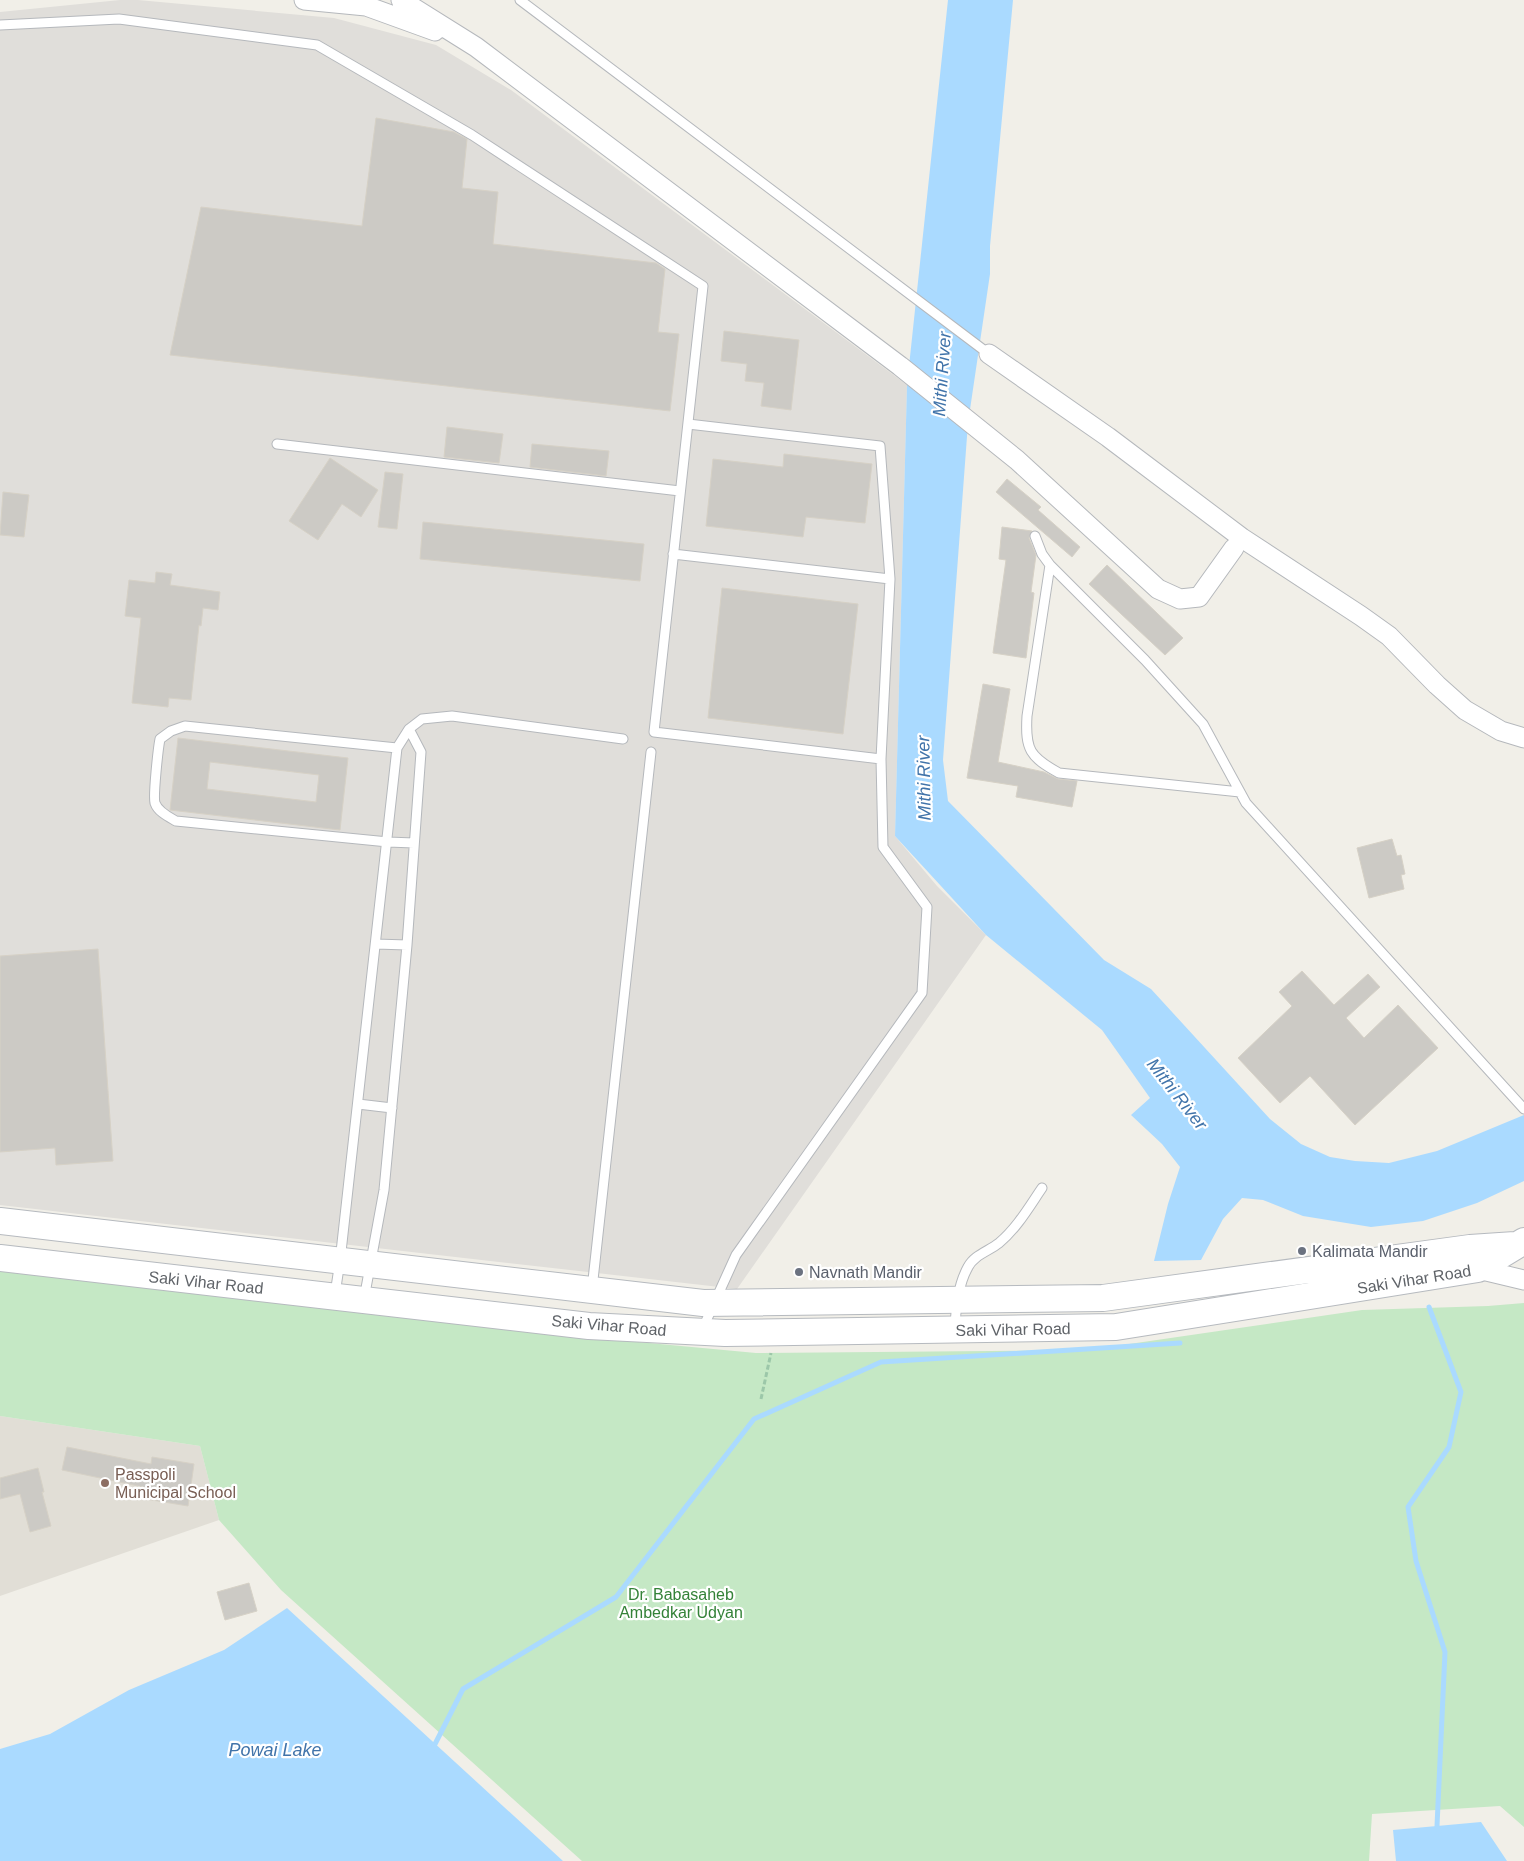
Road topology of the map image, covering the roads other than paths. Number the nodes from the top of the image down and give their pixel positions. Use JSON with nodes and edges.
{"nodes":[{"id":1,"x":304,"y":0,"type":"edge"},
{"id":2,"x":401,"y":0,"type":"edge"},
{"id":3,"x":520,"y":0,"type":"edge"},
{"id":4,"x":0,"y":26,"type":"edge"},
{"id":5,"x":476,"y":47,"type":"junction"},
{"id":6,"x":989,"y":354,"type":"joint"},
{"id":7,"x":688,"y":424,"type":"junction"},
{"id":8,"x":277,"y":444,"type":"dead end"},
{"id":9,"x":680,"y":491,"type":"junction"},
{"id":10,"x":1034,"y":536,"type":"dead end"},
{"id":11,"x":1234,"y":548,"type":"dead end"},
{"id":12,"x":673,"y":554,"type":"junction"},
{"id":13,"x":1050,"y":565,"type":"junction"},
{"id":14,"x":890,"y":579,"type":"junction"},
{"id":15,"x":409,"y":729,"type":"junction"},
{"id":16,"x":1524,"y":738,"type":"edge"},
{"id":17,"x":623,"y":739,"type":"dead end"},
{"id":18,"x":397,"y":748,"type":"junction"},
{"id":19,"x":651,"y":752,"type":"dead end"},
{"id":20,"x":882,"y":758,"type":"junction"},
{"id":21,"x":1240,"y":792,"type":"junction"},
{"id":22,"x":388,"y":842,"type":"junction"},
{"id":23,"x":414,"y":843,"type":"junction"},
{"id":24,"x":376,"y":944,"type":"junction"},
{"id":25,"x":407,"y":945,"type":"junction"},
{"id":26,"x":358,"y":1104,"type":"junction"},
{"id":27,"x":1522,"y":1106,"type":"edge"},
{"id":28,"x":392,"y":1108,"type":"junction"},
{"id":29,"x":1042,"y":1188,"type":"dead end"},
{"id":30,"x":0,"y":1221,"type":"edge"},
{"id":31,"x":107,"y":1234,"type":"junction"},
{"id":32,"x":1520,"y":1243,"type":"edge"},
{"id":33,"x":0,"y":1258,"type":"edge"},
{"id":34,"x":1474,"y":1259,"type":"junction"},
{"id":35,"x":340,"y":1261,"type":"junction"},
{"id":36,"x":370,"y":1264,"type":"junction"},
{"id":37,"x":102,"y":1270,"type":"junction"},
{"id":38,"x":1524,"y":1280,"type":"edge"},
{"id":39,"x":1185,"y":1287,"type":"junction"},
{"id":40,"x":592,"y":1289,"type":"junction"},
{"id":41,"x":335,"y":1296,"type":"junction"},
{"id":42,"x":364,"y":1299,"type":"junction"},
{"id":43,"x":1054,"y":1299,"type":"junction"},
{"id":44,"x":957,"y":1300,"type":"junction"},
{"id":45,"x":714,"y":1303,"type":"junction"},
{"id":46,"x":1187,"y":1316,"type":"junction"},
{"id":47,"x":1053,"y":1328,"type":"junction"},
{"id":48,"x":954,"y":1330,"type":"junction"},
{"id":49,"x":701,"y":1332,"type":"junction"}],
"edges":[{"from":1,"to":5,"type":"street"},
{"from":2,"to":5,"type":"street"},
{"from":3,"to":6,"type":"lane"},
{"from":4,"to":7,"type":"lane"},
{"from":5,"to":11,"type":"street"},
{"from":6,"to":16,"type":"street"},
{"from":7,"to":9,"type":"lane"},
{"from":7,"to":14,"type":"lane"},
{"from":8,"to":9,"type":"lane"},
{"from":9,"to":12,"type":"lane"},
{"from":10,"to":13,"type":"lane"},
{"from":12,"to":14,"type":"lane"},
{"from":12,"to":20,"type":"lane"},
{"from":13,"to":21,"type":"lane"},
{"from":13,"to":21,"type":"lane"},
{"from":14,"to":20,"type":"lane"},
{"from":15,"to":17,"type":"lane"},
{"from":15,"to":18,"type":"lane"},
{"from":15,"to":23,"type":"lane"},
{"from":18,"to":22,"type":"lane"},
{"from":18,"to":22,"type":"lane"},
{"from":19,"to":40,"type":"lane"},
{"from":20,"to":45,"type":"lane"},
{"from":21,"to":27,"type":"lane"},
{"from":22,"to":23,"type":"lane"},
{"from":22,"to":24,"type":"lane"},
{"from":23,"to":25,"type":"lane"},
{"from":24,"to":25,"type":"lane"},
{"from":24,"to":26,"type":"lane"},
{"from":25,"to":28,"type":"lane"},
{"from":26,"to":28,"type":"lane"},
{"from":26,"to":35,"type":"lane"},
{"from":28,"to":36,"type":"lane"},
{"from":29,"to":44,"type":"lane"},
{"from":30,"to":31,"type":"main road","name":"Saki Vihar Road"},
{"from":31,"to":35,"type":"main road","name":"Saki Vihar Road"},
{"from":31,"to":37,"type":"main road"},
{"from":32,"to":34,"type":"main road","name":"Saki Vihar Road"},
{"from":33,"to":37,"type":"main road","name":"Saki Vihar Road"},
{"from":34,"to":38,"type":"street"},
{"from":34,"to":39,"type":"main road","name":"Saki Vihar Road"},
{"from":34,"to":46,"type":"main road","name":"Saki Vihar Road"},
{"from":35,"to":36,"type":"main road","name":"Saki Vihar Road"},
{"from":35,"to":41,"type":"lane"},
{"from":36,"to":40,"type":"main road","name":"Saki Vihar Road"},
{"from":36,"to":42,"type":"lane"},
{"from":37,"to":41,"type":"main road","name":"Saki Vihar Road"},
{"from":39,"to":43,"type":"main road","name":"Saki Vihar Road"},
{"from":39,"to":46,"type":"main road"},
{"from":40,"to":45,"type":"main road","name":"Saki Vihar Road"},
{"from":41,"to":42,"type":"main road","name":"Saki Vihar Road"},
{"from":42,"to":49,"type":"main road","name":"Saki Vihar Road"},
{"from":43,"to":44,"type":"main road","name":"Saki Vihar Road"},
{"from":43,"to":47,"type":"main road"},
{"from":44,"to":45,"type":"main road","name":"Saki Vihar Road"},
{"from":44,"to":48,"type":"lane"},
{"from":45,"to":49,"type":"lane"},
{"from":46,"to":47,"type":"main road","name":"Saki Vihar Road"},
{"from":47,"to":48,"type":"main road","name":"Saki Vihar Road"},
{"from":48,"to":49,"type":"main road","name":"Saki Vihar Road"}]}
